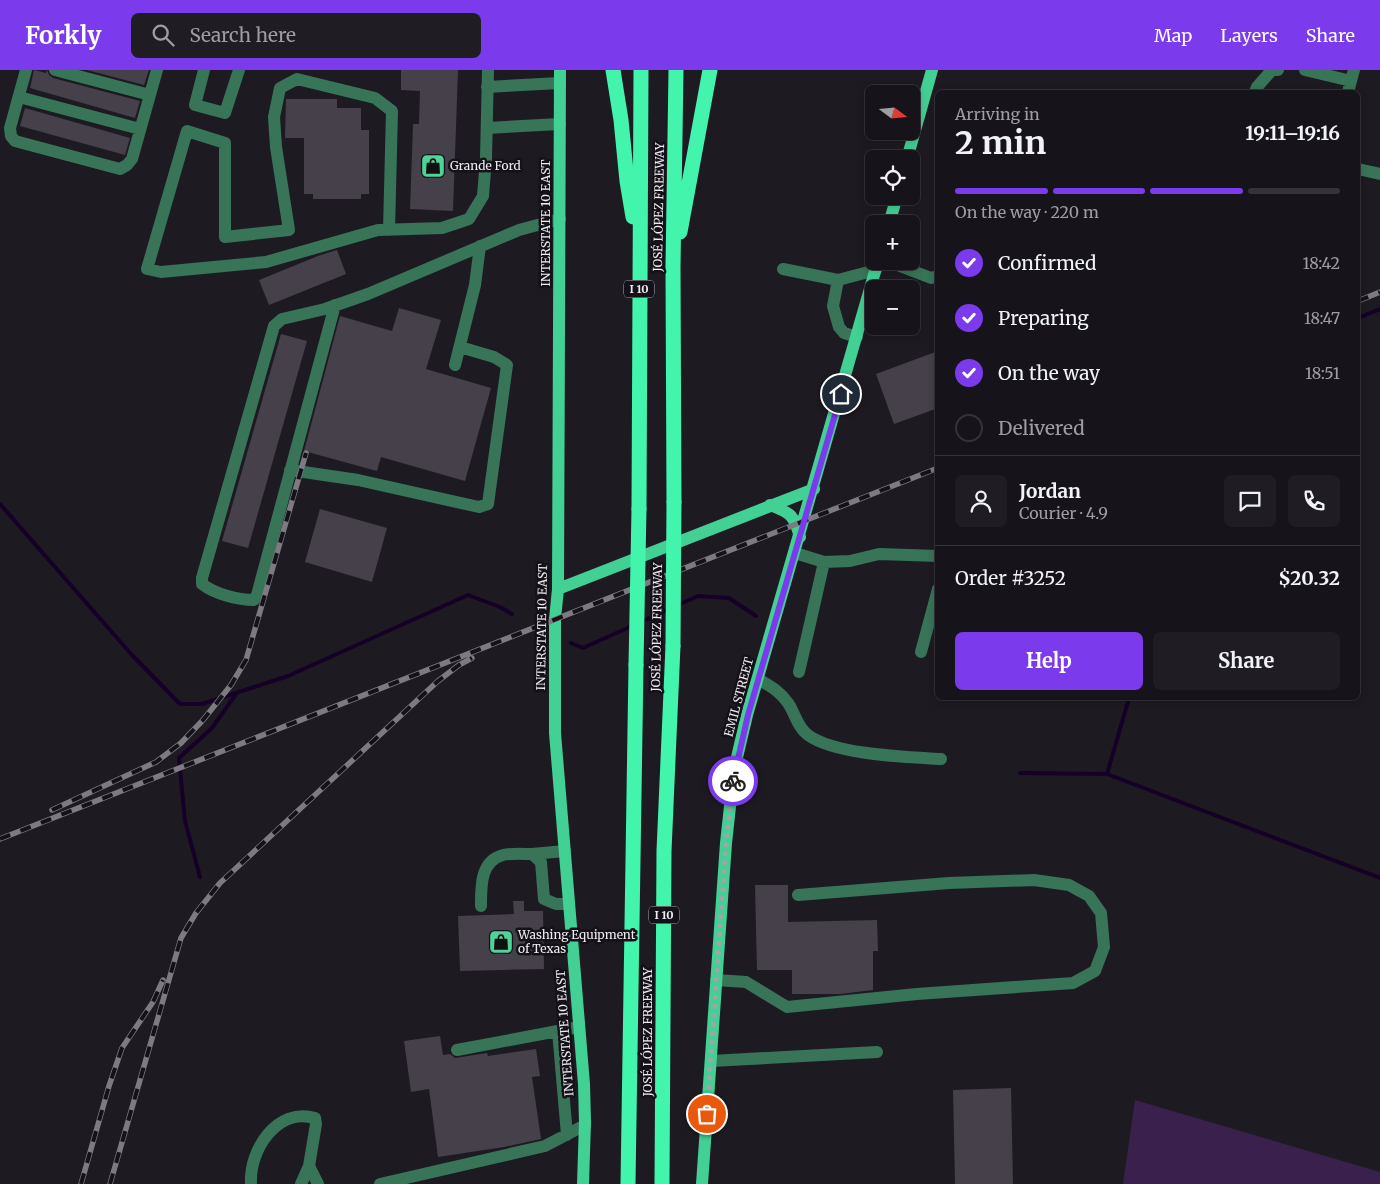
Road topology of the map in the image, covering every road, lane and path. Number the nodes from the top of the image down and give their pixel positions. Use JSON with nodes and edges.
{"nodes":[{"id":1,"x":26,"y":70,"type":"edge"},
{"id":2,"x":55,"y":70,"type":"edge"},
{"id":3,"x":157,"y":70,"type":"edge"},
{"id":4,"x":204,"y":70,"type":"edge"},
{"id":5,"x":239,"y":70,"type":"edge"},
{"id":6,"x":488,"y":70,"type":"edge"},
{"id":7,"x":560,"y":70,"type":"edge"},
{"id":8,"x":613,"y":70,"type":"edge"},
{"id":9,"x":641,"y":70,"type":"edge"},
{"id":10,"x":676,"y":70,"type":"edge"},
{"id":11,"x":710,"y":70,"type":"edge"},
{"id":12,"x":932,"y":70,"type":"edge"},
{"id":13,"x":1278,"y":70,"type":"edge"},
{"id":14,"x":1305,"y":70,"type":"edge"},
{"id":15,"x":1351,"y":81,"type":"edge"},
{"id":16,"x":560,"y":84,"type":"junction"},
{"id":17,"x":487,"y":87,"type":"junction"},
{"id":18,"x":1255,"y":90,"type":"edge"},
{"id":19,"x":150,"y":95,"type":"junction"},
{"id":20,"x":19,"y":97,"type":"junction"},
{"id":21,"x":560,"y":124,"type":"junction"},
{"id":22,"x":487,"y":128,"type":"junction"},
{"id":23,"x":140,"y":129,"type":"junction"},
{"id":24,"x":910,"y":150,"type":"edge"},
{"id":25,"x":1360,"y":169,"type":"edge"},
{"id":26,"x":1380,"y":174,"type":"edge"},
{"id":27,"x":560,"y":219,"type":"junction"},
{"id":28,"x":389,"y":230,"type":"junction"},
{"id":29,"x":480,"y":246,"type":"junction"},
{"id":30,"x":639,"y":259,"type":"junction"},
{"id":31,"x":673,"y":267,"type":"junction"},
{"id":32,"x":783,"y":269,"type":"dead end"},
{"id":33,"x":866,"y":270,"type":"edge"},
{"id":34,"x":876,"y":270,"type":"edge"},
{"id":35,"x":910,"y":270,"type":"edge"},
{"id":36,"x":935,"y":277,"type":"edge"},
{"id":37,"x":838,"y":280,"type":"junction"},
{"id":38,"x":335,"y":306,"type":"junction"},
{"id":39,"x":857,"y":337,"type":"junction"},
{"id":40,"x":460,"y":347,"type":"junction"},
{"id":41,"x":455,"y":365,"type":"dead end"},
{"id":42,"x":290,"y":470,"type":"junction"},
{"id":43,"x":814,"y":489,"type":"junction"},
{"id":44,"x":770,"y":505,"type":"junction"},
{"id":45,"x":800,"y":537,"type":"junction"},
{"id":46,"x":795,"y":553,"type":"junction"},
{"id":47,"x":935,"y":556,"type":"edge"},
{"id":48,"x":824,"y":562,"type":"junction"},
{"id":49,"x":558,"y":589,"type":"junction"},
{"id":50,"x":935,"y":600,"type":"edge"},
{"id":51,"x":921,"y":652,"type":"dead end"},
{"id":52,"x":799,"y":672,"type":"dead end"},
{"id":53,"x":758,"y":679,"type":"junction"},
{"id":54,"x":941,"y":759,"type":"dead end"},
{"id":55,"x":565,"y":851,"type":"junction"},
{"id":56,"x":532,"y":854,"type":"junction"},
{"id":57,"x":798,"y":895,"type":"dead end"},
{"id":58,"x":569,"y":904,"type":"junction"},
{"id":59,"x":481,"y":906,"type":"dead end"},
{"id":60,"x":716,"y":980,"type":"junction"},
{"id":61,"x":579,"y":1027,"type":"junction"},
{"id":62,"x":558,"y":1031,"type":"junction"},
{"id":63,"x":457,"y":1050,"type":"dead end"},
{"id":64,"x":877,"y":1052,"type":"dead end"},
{"id":65,"x":711,"y":1061,"type":"junction"},
{"id":66,"x":585,"y":1125,"type":"junction"},
{"id":67,"x":567,"y":1134,"type":"junction"},
{"id":68,"x":309,"y":1166,"type":"junction"},
{"id":69,"x":251,"y":1184,"type":"edge"},
{"id":70,"x":300,"y":1184,"type":"edge"},
{"id":71,"x":318,"y":1184,"type":"edge"},
{"id":72,"x":380,"y":1184,"type":"edge"},
{"id":73,"x":583,"y":1184,"type":"edge"},
{"id":74,"x":628,"y":1184,"type":"edge"},
{"id":75,"x":662,"y":1184,"type":"edge"},
{"id":76,"x":702,"y":1184,"type":"edge"}],
"edges":[{"from":1,"to":20,"type":"street"},
{"from":2,"to":19,"type":"street"},
{"from":3,"to":19,"type":"street"},
{"from":4,"to":5,"type":"street"},
{"from":6,"to":17,"type":"street"},
{"from":7,"to":16,"type":"main road","name":"INTERSTATE 10 EAST"},
{"from":8,"to":30,"type":"highway"},
{"from":9,"to":30,"type":"highway","name":"JOSÉ LÓPEZ FREEWAY","number":"I 10"},
{"from":10,"to":31,"type":"highway","name":"JOSÉ LÓPEZ FREEWAY","number":"I 10"},
{"from":11,"to":31,"type":"highway"},
{"from":12,"to":24,"type":"main road"},
{"from":13,"to":18,"type":"street"},
{"from":14,"to":15,"type":"street"},
{"from":16,"to":17,"type":"street"},
{"from":16,"to":21,"type":"main road","name":"INTERSTATE 10 EAST"},
{"from":17,"to":22,"type":"street"},
{"from":19,"to":23,"type":"street"},
{"from":20,"to":23,"type":"street"},
{"from":20,"to":23,"type":"street"},
{"from":21,"to":22,"type":"street"},
{"from":21,"to":27,"type":"main road","name":"INTERSTATE 10 EAST"},
{"from":22,"to":28,"type":"street"},
{"from":25,"to":26,"type":"street"},
{"from":27,"to":29,"type":"street"},
{"from":27,"to":49,"type":"main road","name":"INTERSTATE 10 EAST"},
{"from":28,"to":28,"type":"street"},
{"from":29,"to":38,"type":"street"},
{"from":29,"to":40,"type":"street"},
{"from":30,"to":74,"type":"highway","name":"JOSÉ LÓPEZ FREEWAY","number":"I 10","bridge":true},
{"from":31,"to":75,"type":"highway","name":"JOSÉ LÓPEZ FREEWAY","number":"I 10","bridge":true},
{"from":32,"to":37,"type":"street"},
{"from":33,"to":37,"type":"street"},
{"from":34,"to":39,"type":"main road","name":"EMIL STREET"},
{"from":35,"to":36,"type":"street"},
{"from":37,"to":39,"type":"street"},
{"from":38,"to":42,"type":"street"},
{"from":38,"to":42,"type":"street"},
{"from":39,"to":43,"type":"main road","name":"EMIL STREET"},
{"from":40,"to":41,"type":"street"},
{"from":40,"to":42,"type":"street"},
{"from":43,"to":44,"type":"main road"},
{"from":43,"to":45,"type":"main road","name":"EMIL STREET"},
{"from":44,"to":45,"type":"main road"},
{"from":44,"to":49,"type":"main road"},
{"from":45,"to":46,"type":"main road","name":"EMIL STREET"},
{"from":46,"to":48,"type":"street"},
{"from":46,"to":53,"type":"main road","name":"EMIL STREET"},
{"from":47,"to":48,"type":"street"},
{"from":48,"to":52,"type":"street"},
{"from":49,"to":55,"type":"main road","name":"INTERSTATE 10 EAST"},
{"from":50,"to":51,"type":"street"},
{"from":53,"to":54,"type":"street"},
{"from":53,"to":60,"type":"main road","name":"EMIL STREET"},
{"from":55,"to":56,"type":"street"},
{"from":55,"to":58,"type":"main road","name":"INTERSTATE 10 EAST"},
{"from":56,"to":58,"type":"street"},
{"from":56,"to":59,"type":"street"},
{"from":57,"to":60,"type":"street"},
{"from":58,"to":61,"type":"main road","name":"INTERSTATE 10 EAST"},
{"from":60,"to":65,"type":"main road","name":"EMIL STREET"},
{"from":61,"to":62,"type":"street"},
{"from":61,"to":66,"type":"main road","name":"INTERSTATE 10 EAST"},
{"from":62,"to":63,"type":"street"},
{"from":62,"to":67,"type":"street"},
{"from":64,"to":65,"type":"street"},
{"from":65,"to":76,"type":"main road","name":"EMIL STREET"},
{"from":66,"to":67,"type":"street"},
{"from":66,"to":73,"type":"main road","name":"INTERSTATE 10 EAST"},
{"from":67,"to":72,"type":"street"},
{"from":68,"to":69,"type":"street"},
{"from":68,"to":70,"type":"street"},
{"from":68,"to":71,"type":"street"}]}
